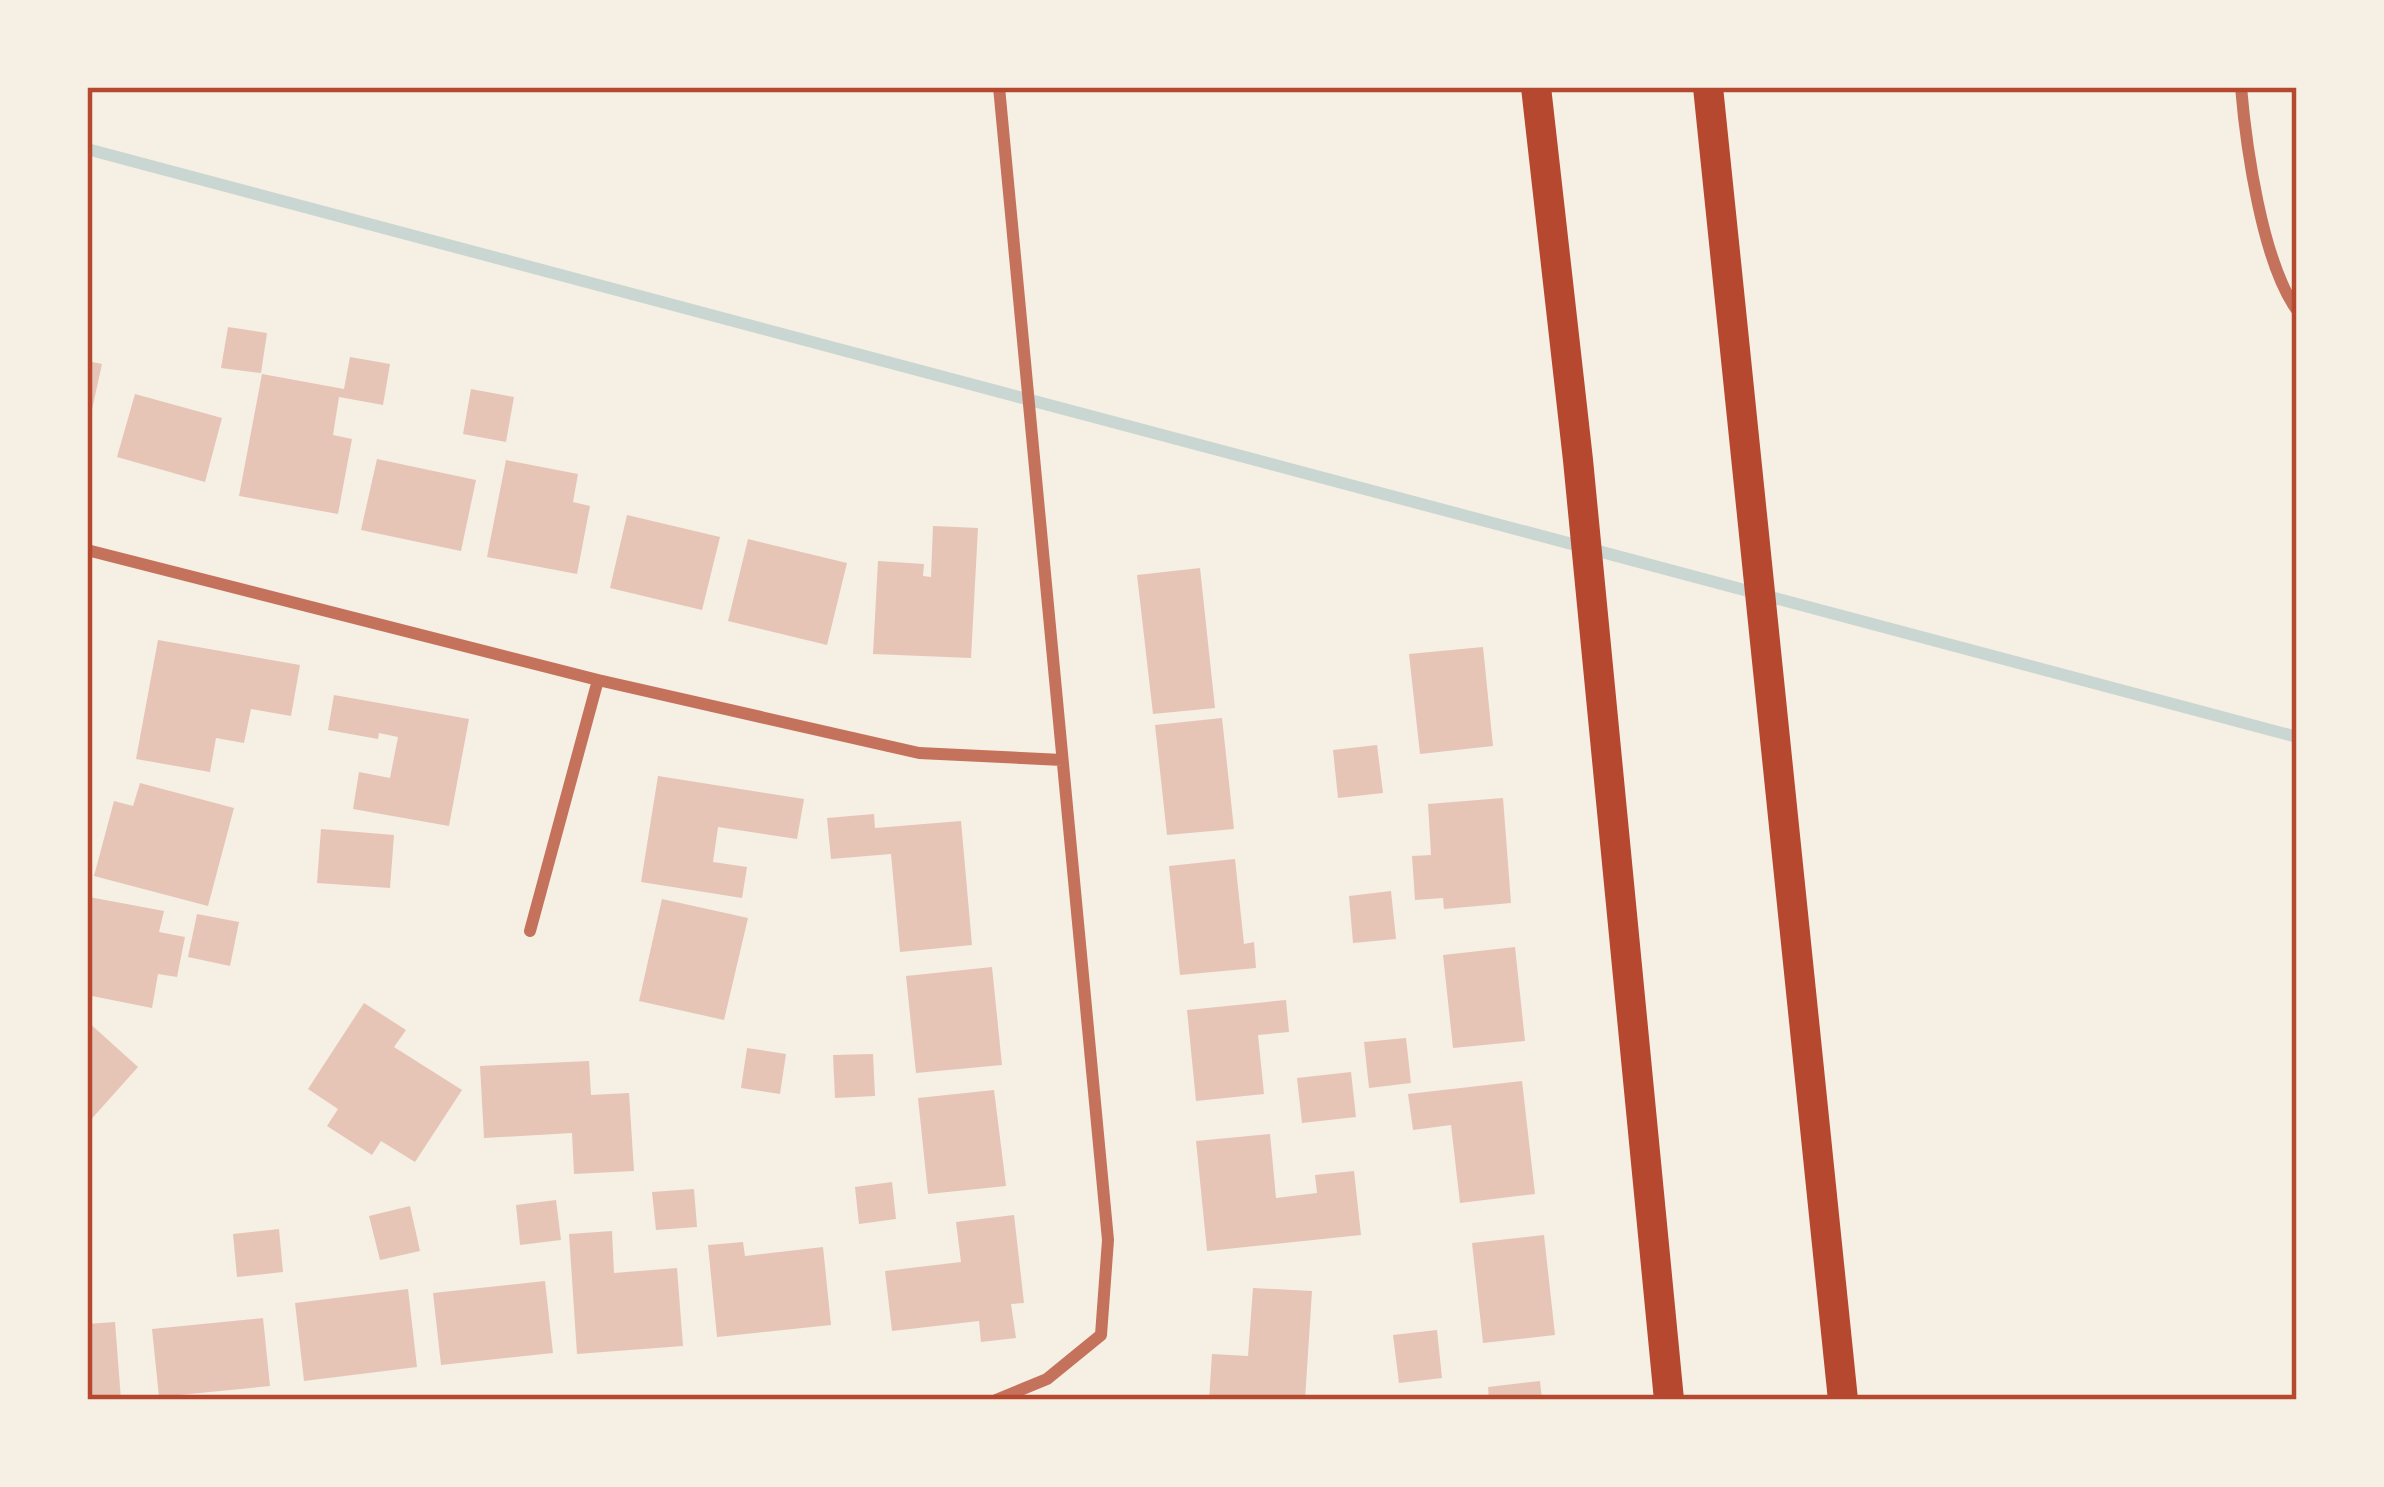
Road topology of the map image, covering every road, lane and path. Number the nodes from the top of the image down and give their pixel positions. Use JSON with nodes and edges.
{"nodes":[{"id":1,"x":1000,"y":87,"type":"edge"},
{"id":2,"x":1536,"y":87,"type":"edge"},
{"id":3,"x":1708,"y":87,"type":"edge"},
{"id":4,"x":2241,"y":87,"type":"edge"},
{"id":5,"x":2297,"y":310,"type":"edge"},
{"id":6,"x":89,"y":551,"type":"edge"},
{"id":7,"x":87,"y":568,"type":"edge"},
{"id":8,"x":598,"y":680,"type":"junction"},
{"id":9,"x":1062,"y":760,"type":"junction"},
{"id":10,"x":530,"y":931,"type":"dead end"},
{"id":11,"x":996,"y":1400,"type":"edge"},
{"id":12,"x":1669,"y":1400,"type":"edge"},
{"id":13,"x":1843,"y":1400,"type":"edge"}],
"edges":[{"from":1,"to":9,"type":"street"},
{"from":2,"to":12,"type":"main road"},
{"from":3,"to":13,"type":"main road"},
{"from":4,"to":5,"type":"street"},
{"from":6,"to":7,"type":"street"},
{"from":6,"to":8,"type":"street"},
{"from":8,"to":9,"type":"street"},
{"from":8,"to":10,"type":"street"},
{"from":9,"to":11,"type":"street"}]}
